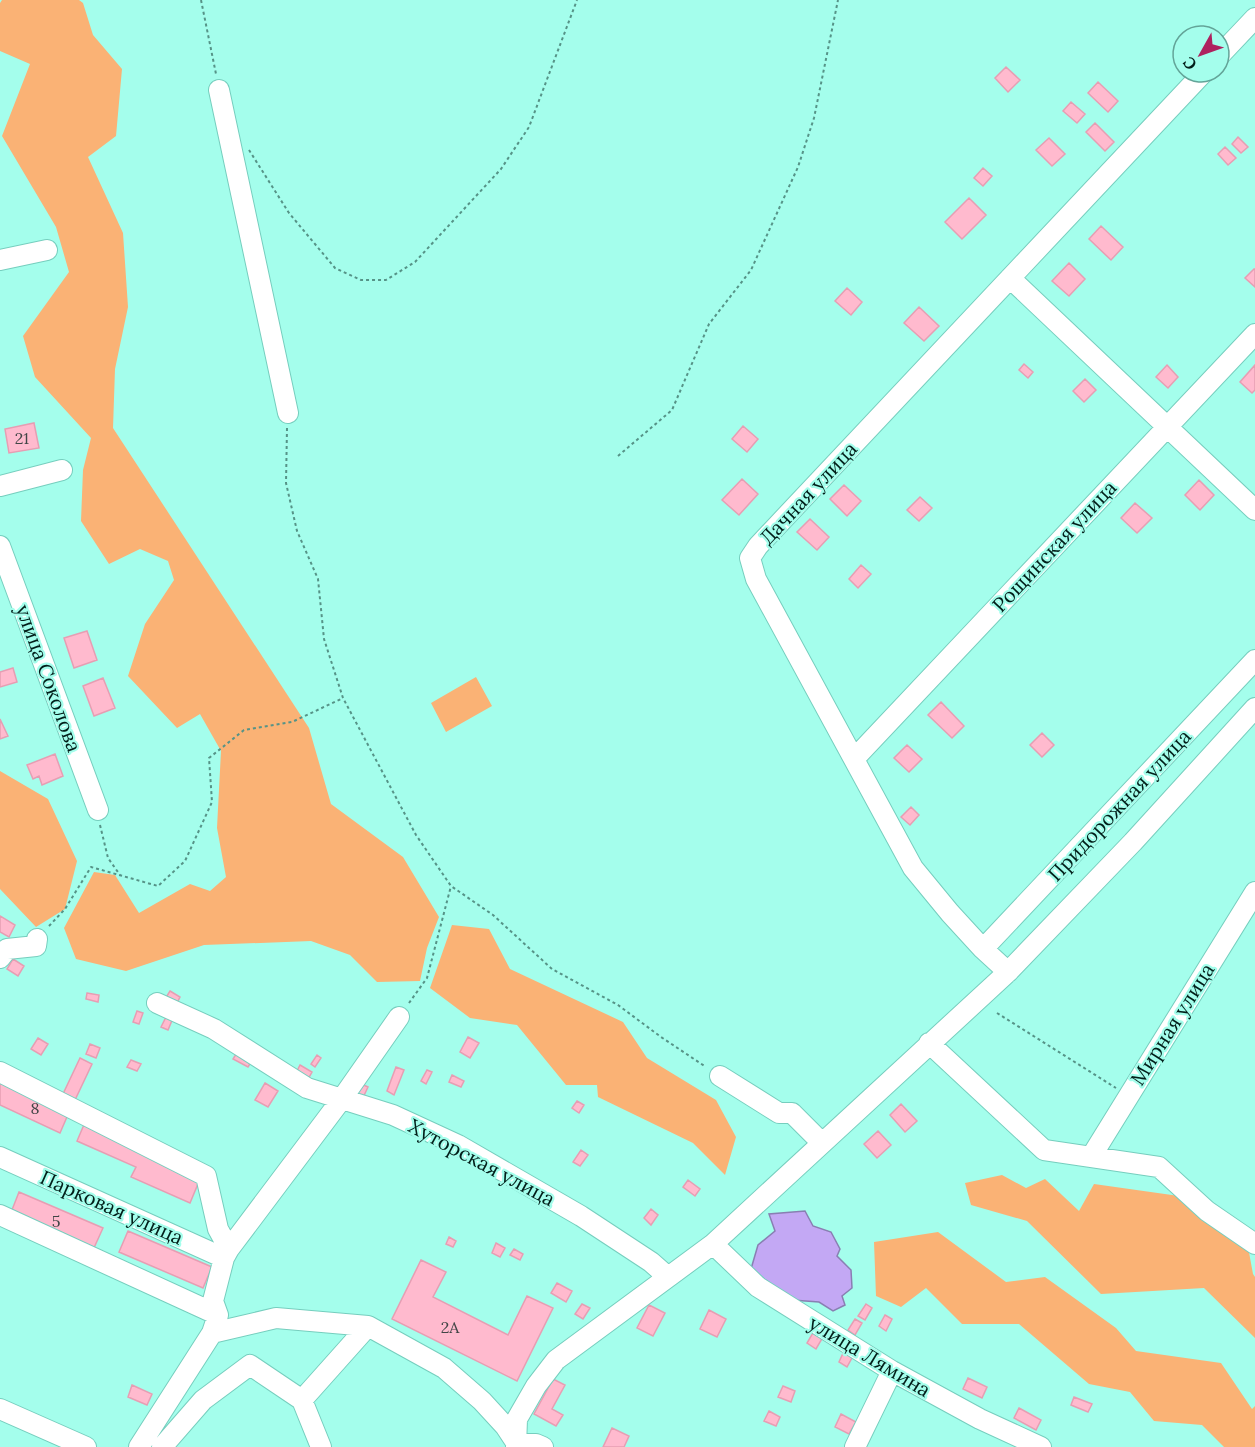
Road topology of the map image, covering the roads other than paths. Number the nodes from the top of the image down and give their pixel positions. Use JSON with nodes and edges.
{"nodes":[{"id":1,"x":1255,"y":18,"type":"edge"},
{"id":2,"x":1231,"y":43,"type":"edge"},
{"id":3,"x":1193,"y":84,"type":"edge"},
{"id":4,"x":219,"y":90,"type":"road end"},
{"id":5,"x":47,"y":250,"type":"dead end"},
{"id":6,"x":0,"y":260,"type":"edge"},
{"id":7,"x":1010,"y":278,"type":"junction"},
{"id":8,"x":1255,"y":334,"type":"edge"},
{"id":9,"x":288,"y":413,"type":"road end"},
{"id":10,"x":1167,"y":426,"type":"junction"},
{"id":11,"x":62,"y":470,"type":"dead end"},
{"id":12,"x":0,"y":486,"type":"edge"},
{"id":13,"x":1255,"y":510,"type":"edge"},
{"id":14,"x":0,"y":546,"type":"edge"},
{"id":15,"x":1255,"y":660,"type":"edge"},
{"id":16,"x":1255,"y":708,"type":"edge"},
{"id":17,"x":854,"y":759,"type":"junction"},
{"id":18,"x":98,"y":810,"type":"road end"},
{"id":19,"x":1255,"y":892,"type":"edge"},
{"id":20,"x":37,"y":939,"type":"road end"},
{"id":21,"x":983,"y":949,"type":"junction"},
{"id":22,"x":0,"y":958,"type":"edge"},
{"id":23,"x":1008,"y":972,"type":"junction"},
{"id":24,"x":158,"y":1003,"type":"dead end"},
{"id":25,"x":399,"y":1017,"type":"road end"},
{"id":26,"x":929,"y":1043,"type":"junction"},
{"id":27,"x":0,"y":1072,"type":"edge"},
{"id":28,"x":720,"y":1076,"type":"road end"},
{"id":29,"x":341,"y":1100,"type":"junction"},
{"id":30,"x":822,"y":1143,"type":"junction"},
{"id":31,"x":0,"y":1156,"type":"edge"},
{"id":32,"x":1091,"y":1157,"type":"junction"},
{"id":33,"x":0,"y":1215,"type":"edge"},
{"id":34,"x":713,"y":1244,"type":"junction"},
{"id":35,"x":1255,"y":1244,"type":"edge"},
{"id":36,"x":226,"y":1253,"type":"junction"},
{"id":37,"x":668,"y":1277,"type":"junction"},
{"id":38,"x":215,"y":1324,"type":"junction"},
{"id":39,"x":368,"y":1326,"type":"junction"},
{"id":40,"x":892,"y":1371,"type":"junction"},
{"id":41,"x":302,"y":1400,"type":"junction"},
{"id":42,"x":0,"y":1409,"type":"edge"},
{"id":43,"x":516,"y":1445,"type":"edge"},
{"id":44,"x":86,"y":1447,"type":"edge"},
{"id":45,"x":139,"y":1447,"type":"edge"},
{"id":46,"x":162,"y":1447,"type":"edge"},
{"id":47,"x":321,"y":1447,"type":"edge"},
{"id":48,"x":543,"y":1447,"type":"edge"},
{"id":49,"x":855,"y":1447,"type":"edge"},
{"id":50,"x":1041,"y":1447,"type":"edge"}],
"edges":[{"from":1,"to":2,"type":"street"},
{"from":3,"to":7,"type":"street","name":"Дачная улица"},
{"from":4,"to":9,"type":"street"},
{"from":5,"to":6,"type":"street"},
{"from":7,"to":10,"type":"street"},
{"from":7,"to":17,"type":"street","name":"Дачная улица"},
{"from":8,"to":10,"type":"street","name":"Рощинская улица"},
{"from":10,"to":13,"type":"street"},
{"from":10,"to":17,"type":"street","name":"Рощинская улица"},
{"from":11,"to":12,"type":"street"},
{"from":14,"to":18,"type":"street","name":"улица Соколова"},
{"from":15,"to":21,"type":"street","name":"Придорожная улица"},
{"from":16,"to":23,"type":"street"},
{"from":17,"to":21,"type":"street","name":"Дачная улица"},
{"from":19,"to":32,"type":"street","name":"Мирная улица"},
{"from":20,"to":22,"type":"street"},
{"from":21,"to":23,"type":"street","name":"Дачная улица"},
{"from":23,"to":26,"type":"street"},
{"from":24,"to":29,"type":"street","name":"Хуторская улица"},
{"from":25,"to":29,"type":"street"},
{"from":26,"to":30,"type":"street"},
{"from":26,"to":32,"type":"street"},
{"from":27,"to":36,"type":"street"},
{"from":28,"to":30,"type":"street"},
{"from":29,"to":36,"type":"street"},
{"from":29,"to":37,"type":"street","name":"Хуторская улица"},
{"from":30,"to":34,"type":"street"},
{"from":31,"to":36,"type":"street","name":"Парковая улица"},
{"from":32,"to":35,"type":"street"},
{"from":33,"to":38,"type":"street"},
{"from":34,"to":37,"type":"street"},
{"from":34,"to":40,"type":"street","name":"улица Лямина"},
{"from":36,"to":38,"type":"street"},
{"from":37,"to":43,"type":"street"},
{"from":38,"to":39,"type":"street"},
{"from":38,"to":45,"type":"street"},
{"from":39,"to":41,"type":"street"},
{"from":39,"to":43,"type":"street"},
{"from":40,"to":49,"type":"street"},
{"from":40,"to":50,"type":"street","name":"улица Лямина"},
{"from":41,"to":46,"type":"street"},
{"from":41,"to":47,"type":"street"},
{"from":42,"to":44,"type":"street"},
{"from":43,"to":48,"type":"street"}]}
